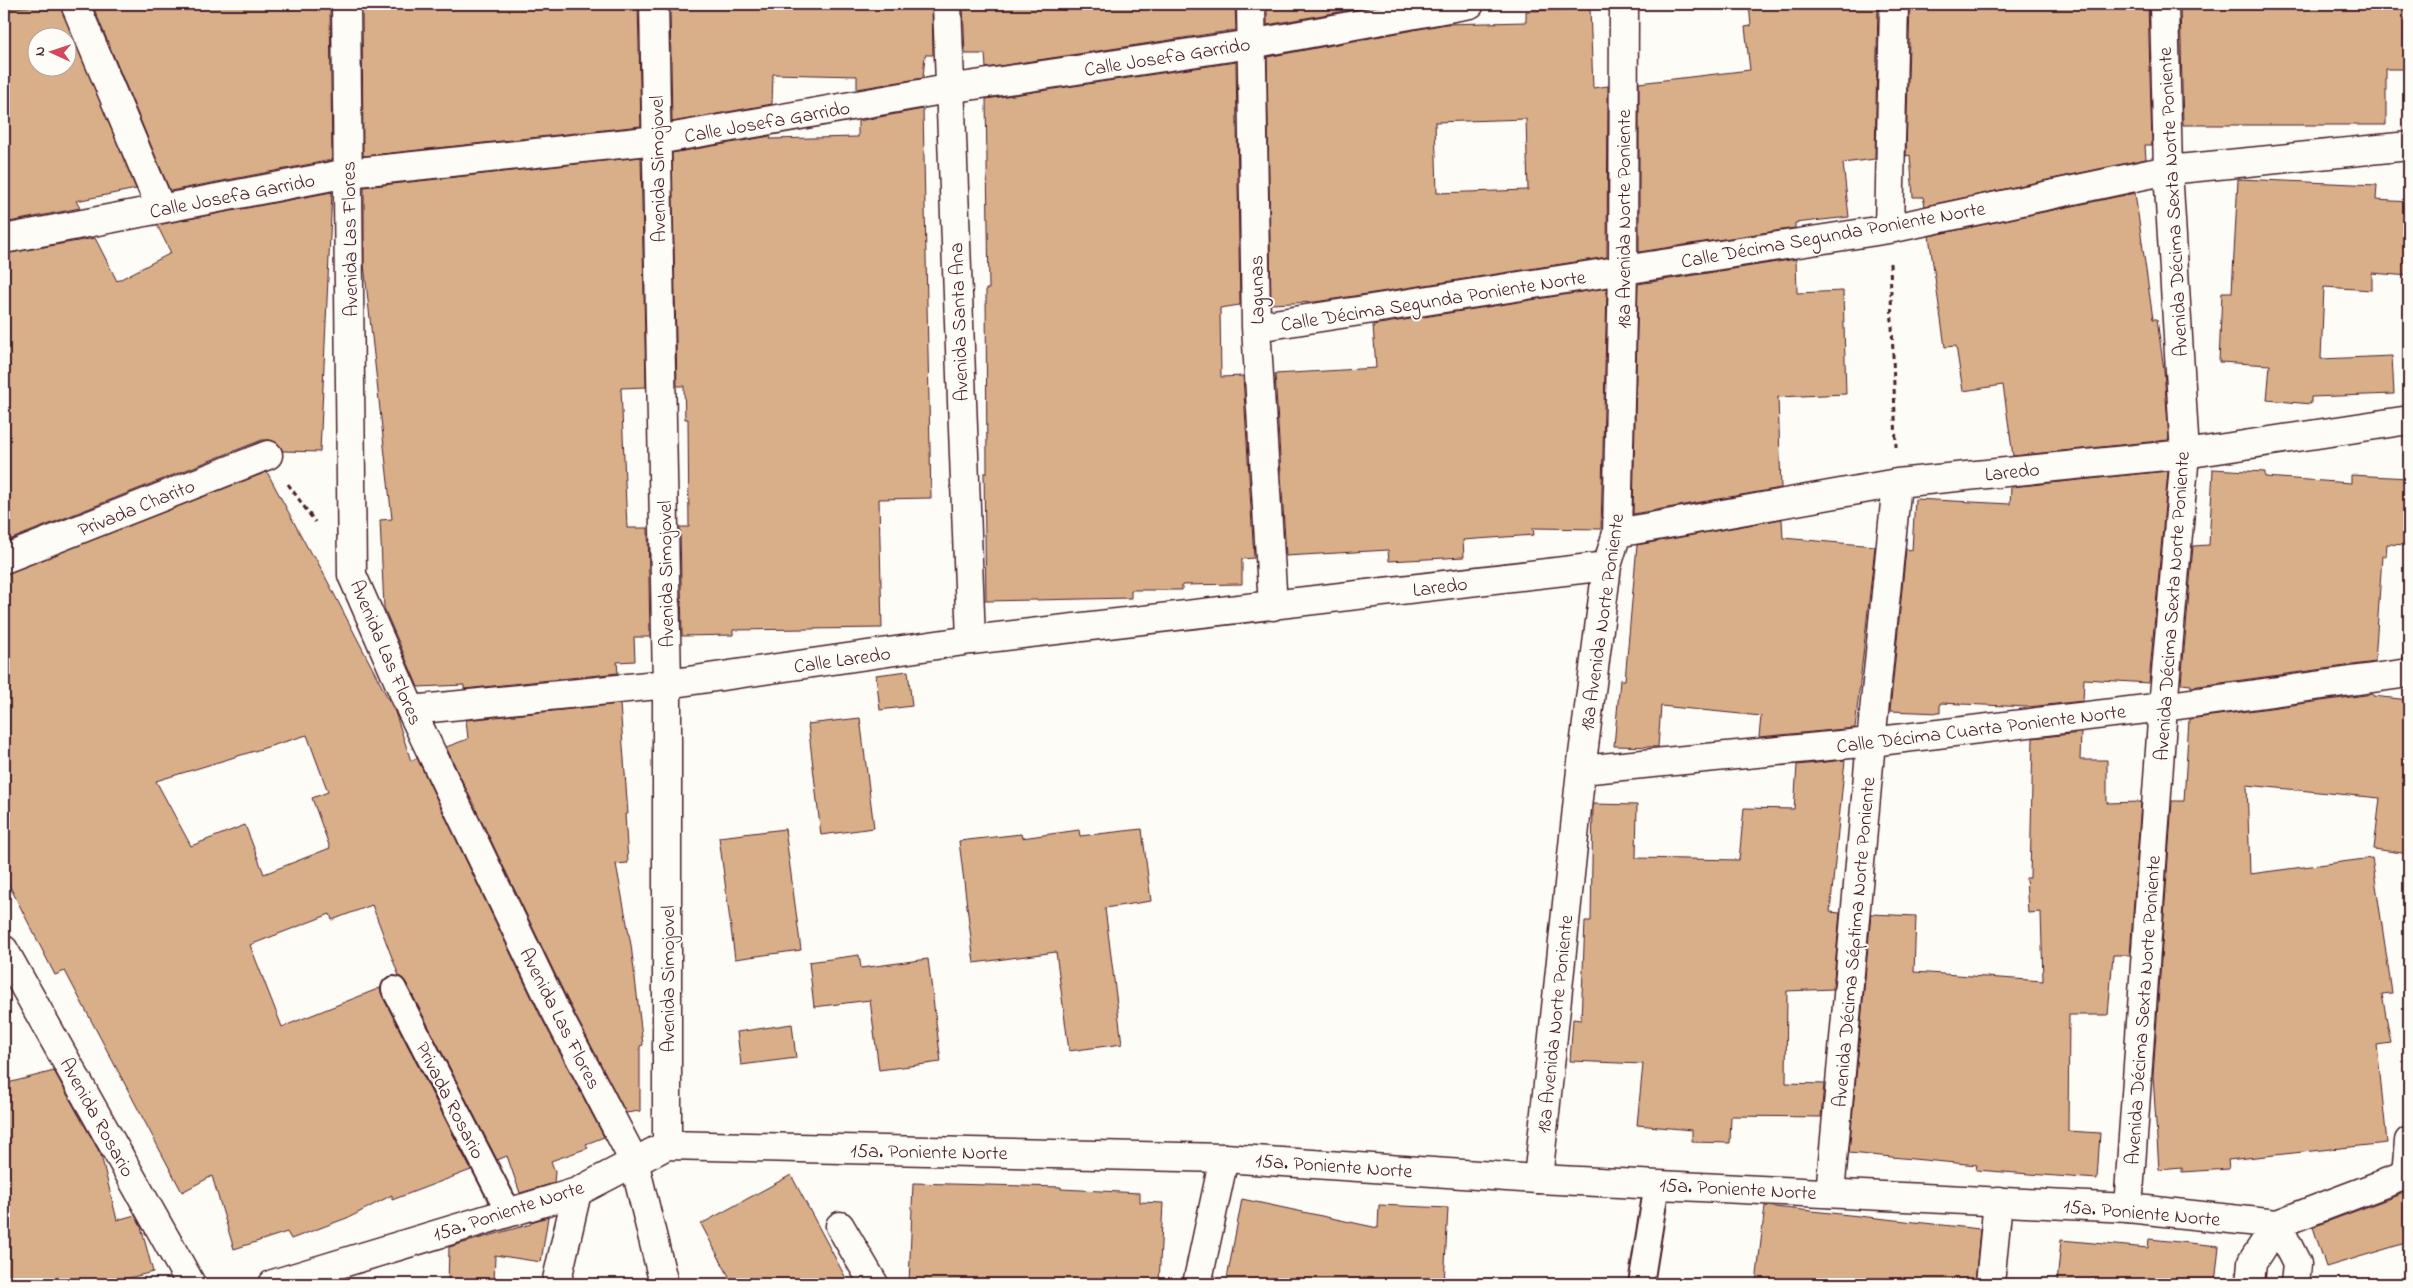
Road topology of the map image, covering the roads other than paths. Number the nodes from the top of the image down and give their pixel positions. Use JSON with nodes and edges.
{"nodes":[{"id":1,"x":75,"y":4,"type":"edge"},
{"id":2,"x":346,"y":4,"type":"edge"},
{"id":3,"x":654,"y":4,"type":"edge"},
{"id":4,"x":947,"y":4,"type":"edge"},
{"id":5,"x":1250,"y":4,"type":"edge"},
{"id":6,"x":1470,"y":4,"type":"edge"},
{"id":7,"x":1624,"y":4,"type":"edge"},
{"id":8,"x":1894,"y":4,"type":"edge"},
{"id":9,"x":2164,"y":4,"type":"edge"},
{"id":10,"x":1251,"y":44,"type":"junction"},
{"id":11,"x":948,"y":89,"type":"junction"},
{"id":12,"x":657,"y":140,"type":"junction"},
{"id":13,"x":2409,"y":146,"type":"edge"},
{"id":14,"x":2168,"y":170,"type":"junction"},
{"id":15,"x":348,"y":173,"type":"junction"},
{"id":16,"x":161,"y":209,"type":"junction"},
{"id":17,"x":1889,"y":229,"type":"junction"},
{"id":18,"x":4,"y":239,"type":"edge"},
{"id":19,"x":1623,"y":270,"type":"junction"},
{"id":20,"x":1256,"y":327,"type":"junction"},
{"id":21,"x":2409,"y":420,"type":"edge"},
{"id":22,"x":2185,"y":454,"type":"junction"},
{"id":23,"x":268,"y":455,"type":"road end"},
{"id":24,"x":1897,"y":483,"type":"junction"},
{"id":25,"x":1617,"y":533,"type":"junction"},
{"id":26,"x":4,"y":559,"type":"edge"},
{"id":27,"x":1607,"y":566,"type":"junction"},
{"id":28,"x":1273,"y":606,"type":"junction"},
{"id":29,"x":971,"y":640,"type":"junction"},
{"id":30,"x":2409,"y":673,"type":"edge"},
{"id":31,"x":667,"y":684,"type":"junction"},
{"id":32,"x":2163,"y":707,"type":"junction"},
{"id":33,"x":411,"y":710,"type":"junction"},
{"id":34,"x":1870,"y":742,"type":"junction"},
{"id":35,"x":1581,"y":770,"type":"junction"},
{"id":36,"x":4,"y":950,"type":"edge"},
{"id":37,"x":394,"y":989,"type":"dead end"},
{"id":38,"x":2409,"y":1141,"type":"edge"},
{"id":39,"x":667,"y":1145,"type":"junction"},
{"id":40,"x":1224,"y":1158,"type":"junction"},
{"id":41,"x":634,"y":1160,"type":"junction"},
{"id":42,"x":2408,"y":1175,"type":"edge"},
{"id":43,"x":1538,"y":1179,"type":"junction"},
{"id":44,"x":1657,"y":1184,"type":"junction"},
{"id":45,"x":577,"y":1192,"type":"junction"},
{"id":46,"x":1830,"y":1193,"type":"junction"},
{"id":47,"x":1998,"y":1202,"type":"junction"},
{"id":48,"x":2128,"y":1208,"type":"junction"},
{"id":49,"x":508,"y":1211,"type":"junction"},
{"id":50,"x":2277,"y":1224,"type":"junction"},
{"id":51,"x":840,"y":1226,"type":"dead end"},
{"id":52,"x":191,"y":1284,"type":"edge"},
{"id":53,"x":273,"y":1284,"type":"edge"},
{"id":54,"x":556,"y":1284,"type":"edge"},
{"id":55,"x":664,"y":1284,"type":"edge"},
{"id":56,"x":874,"y":1284,"type":"edge"},
{"id":57,"x":1197,"y":1284,"type":"edge"},
{"id":58,"x":1641,"y":1284,"type":"edge"},
{"id":59,"x":1990,"y":1284,"type":"edge"},
{"id":60,"x":2250,"y":1284,"type":"edge"},
{"id":61,"x":2295,"y":1284,"type":"edge"}],
"edges":[{"from":1,"to":16,"type":"street"},
{"from":2,"to":15,"type":"street","name":"Avenida Las Flores"},
{"from":3,"to":12,"type":"street","name":"Avenida Simojovel"},
{"from":4,"to":11,"type":"street","name":"Avenida Santa Ana"},
{"from":5,"to":10,"type":"street","name":"Lagunas"},
{"from":6,"to":10,"type":"street","name":"Calle Josefa Garrido"},
{"from":7,"to":19,"type":"street","name":"18a Avenida Norte Poniente"},
{"from":8,"to":17,"type":"street"},
{"from":9,"to":14,"type":"street","name":"Avenida Décima Sexta Norte Poniente"},
{"from":10,"to":11,"type":"street","name":"Calle Josefa Garrido"},
{"from":10,"to":20,"type":"street","name":"Lagunas"},
{"from":11,"to":12,"type":"street","name":"Calle Josefa Garrido"},
{"from":11,"to":29,"type":"street","name":"Avenida Santa Ana"},
{"from":12,"to":15,"type":"street","name":"Calle Josefa Garrido"},
{"from":12,"to":31,"type":"street","name":"Avenida Simojovel"},
{"from":13,"to":14,"type":"street","name":"Calle Décima Segunda Poniente Norte"},
{"from":14,"to":17,"type":"street","name":"Calle Décima Segunda Poniente Norte"},
{"from":14,"to":22,"type":"street","name":"Avenida Décima Sexta Norte Poniente"},
{"from":15,"to":16,"type":"street","name":"Calle Josefa Garrido"},
{"from":15,"to":33,"type":"street","name":"Avenida Las Flores"},
{"from":16,"to":18,"type":"street","name":"Calle Josefa Garrido"},
{"from":17,"to":19,"type":"street","name":"Calle Décima Segunda Poniente Norte"},
{"from":19,"to":20,"type":"street","name":"Calle Décima Segunda Poniente Norte"},
{"from":19,"to":25,"type":"street","name":"18a Avenida Norte Poniente"},
{"from":20,"to":28,"type":"street","name":"Lagunas"},
{"from":21,"to":22,"type":"street","name":"Laredo"},
{"from":22,"to":24,"type":"street","name":"Laredo"},
{"from":22,"to":32,"type":"street","name":"Avenida Décima Sexta Norte Poniente"},
{"from":23,"to":26,"type":"street","name":"Privada Charito"},
{"from":24,"to":25,"type":"street","name":"Laredo"},
{"from":24,"to":34,"type":"street","name":"Avenida Décima Séptima Norte Poniente"},
{"from":25,"to":27,"type":"street","name":"18a Avenida Norte Poniente"},
{"from":27,"to":28,"type":"street","name":"Laredo"},
{"from":27,"to":35,"type":"street","name":"18a Avenida Norte Poniente"},
{"from":28,"to":29,"type":"street","name":"Calle Laredo"},
{"from":29,"to":31,"type":"street","name":"Calle Laredo"},
{"from":30,"to":32,"type":"street","name":"Calle Décima Cuarta Poniente Norte"},
{"from":31,"to":33,"type":"street","name":"Calle Laredo"},
{"from":31,"to":39,"type":"street","name":"Avenida Simojovel"},
{"from":32,"to":34,"type":"street","name":"Calle Décima Cuarta Poniente Norte"},
{"from":32,"to":48,"type":"street","name":"Avenida Décima Sexta Norte Poniente"},
{"from":33,"to":41,"type":"street","name":"Avenida Las Flores"},
{"from":34,"to":35,"type":"street","name":"Calle Décima Cuarta Poniente Norte"},
{"from":34,"to":46,"type":"street","name":"Avenida Décima Séptima Norte Poniente"},
{"from":35,"to":43,"type":"street","name":"18a Avenida Norte Poniente"},
{"from":36,"to":52,"type":"street","name":"Avenida Rosario"},
{"from":37,"to":49,"type":"lane","name":"Privada Rosario"},
{"from":38,"to":42,"type":"street"},
{"from":39,"to":40,"type":"street","name":"15a. Poniente Norte"},
{"from":39,"to":41,"type":"street","name":"15a. Poniente Norte"},
{"from":40,"to":43,"type":"street","name":"15a. Poniente Norte"},
{"from":40,"to":57,"type":"street"},
{"from":41,"to":45,"type":"street","name":"15a. Poniente Norte"},
{"from":41,"to":55,"type":"street","name":"Avenida Las Flores"},
{"from":42,"to":50,"type":"street","name":"15a. Poniente Norte"},
{"from":43,"to":44,"type":"street","name":"15a. Poniente Norte"},
{"from":44,"to":46,"type":"street","name":"15a. Poniente Norte"},
{"from":44,"to":58,"type":"lane"},
{"from":45,"to":49,"type":"street","name":"15a. Poniente Norte"},
{"from":45,"to":54,"type":"street"},
{"from":46,"to":47,"type":"street","name":"15a. Poniente Norte"},
{"from":47,"to":48,"type":"street","name":"15a. Poniente Norte"},
{"from":47,"to":59,"type":"street"},
{"from":48,"to":50,"type":"street","name":"15a. Poniente Norte"},
{"from":49,"to":53,"type":"street","name":"15a. Poniente Norte"},
{"from":50,"to":60,"type":"street"},
{"from":50,"to":61,"type":"street"},
{"from":51,"to":56,"type":"street"}]}
